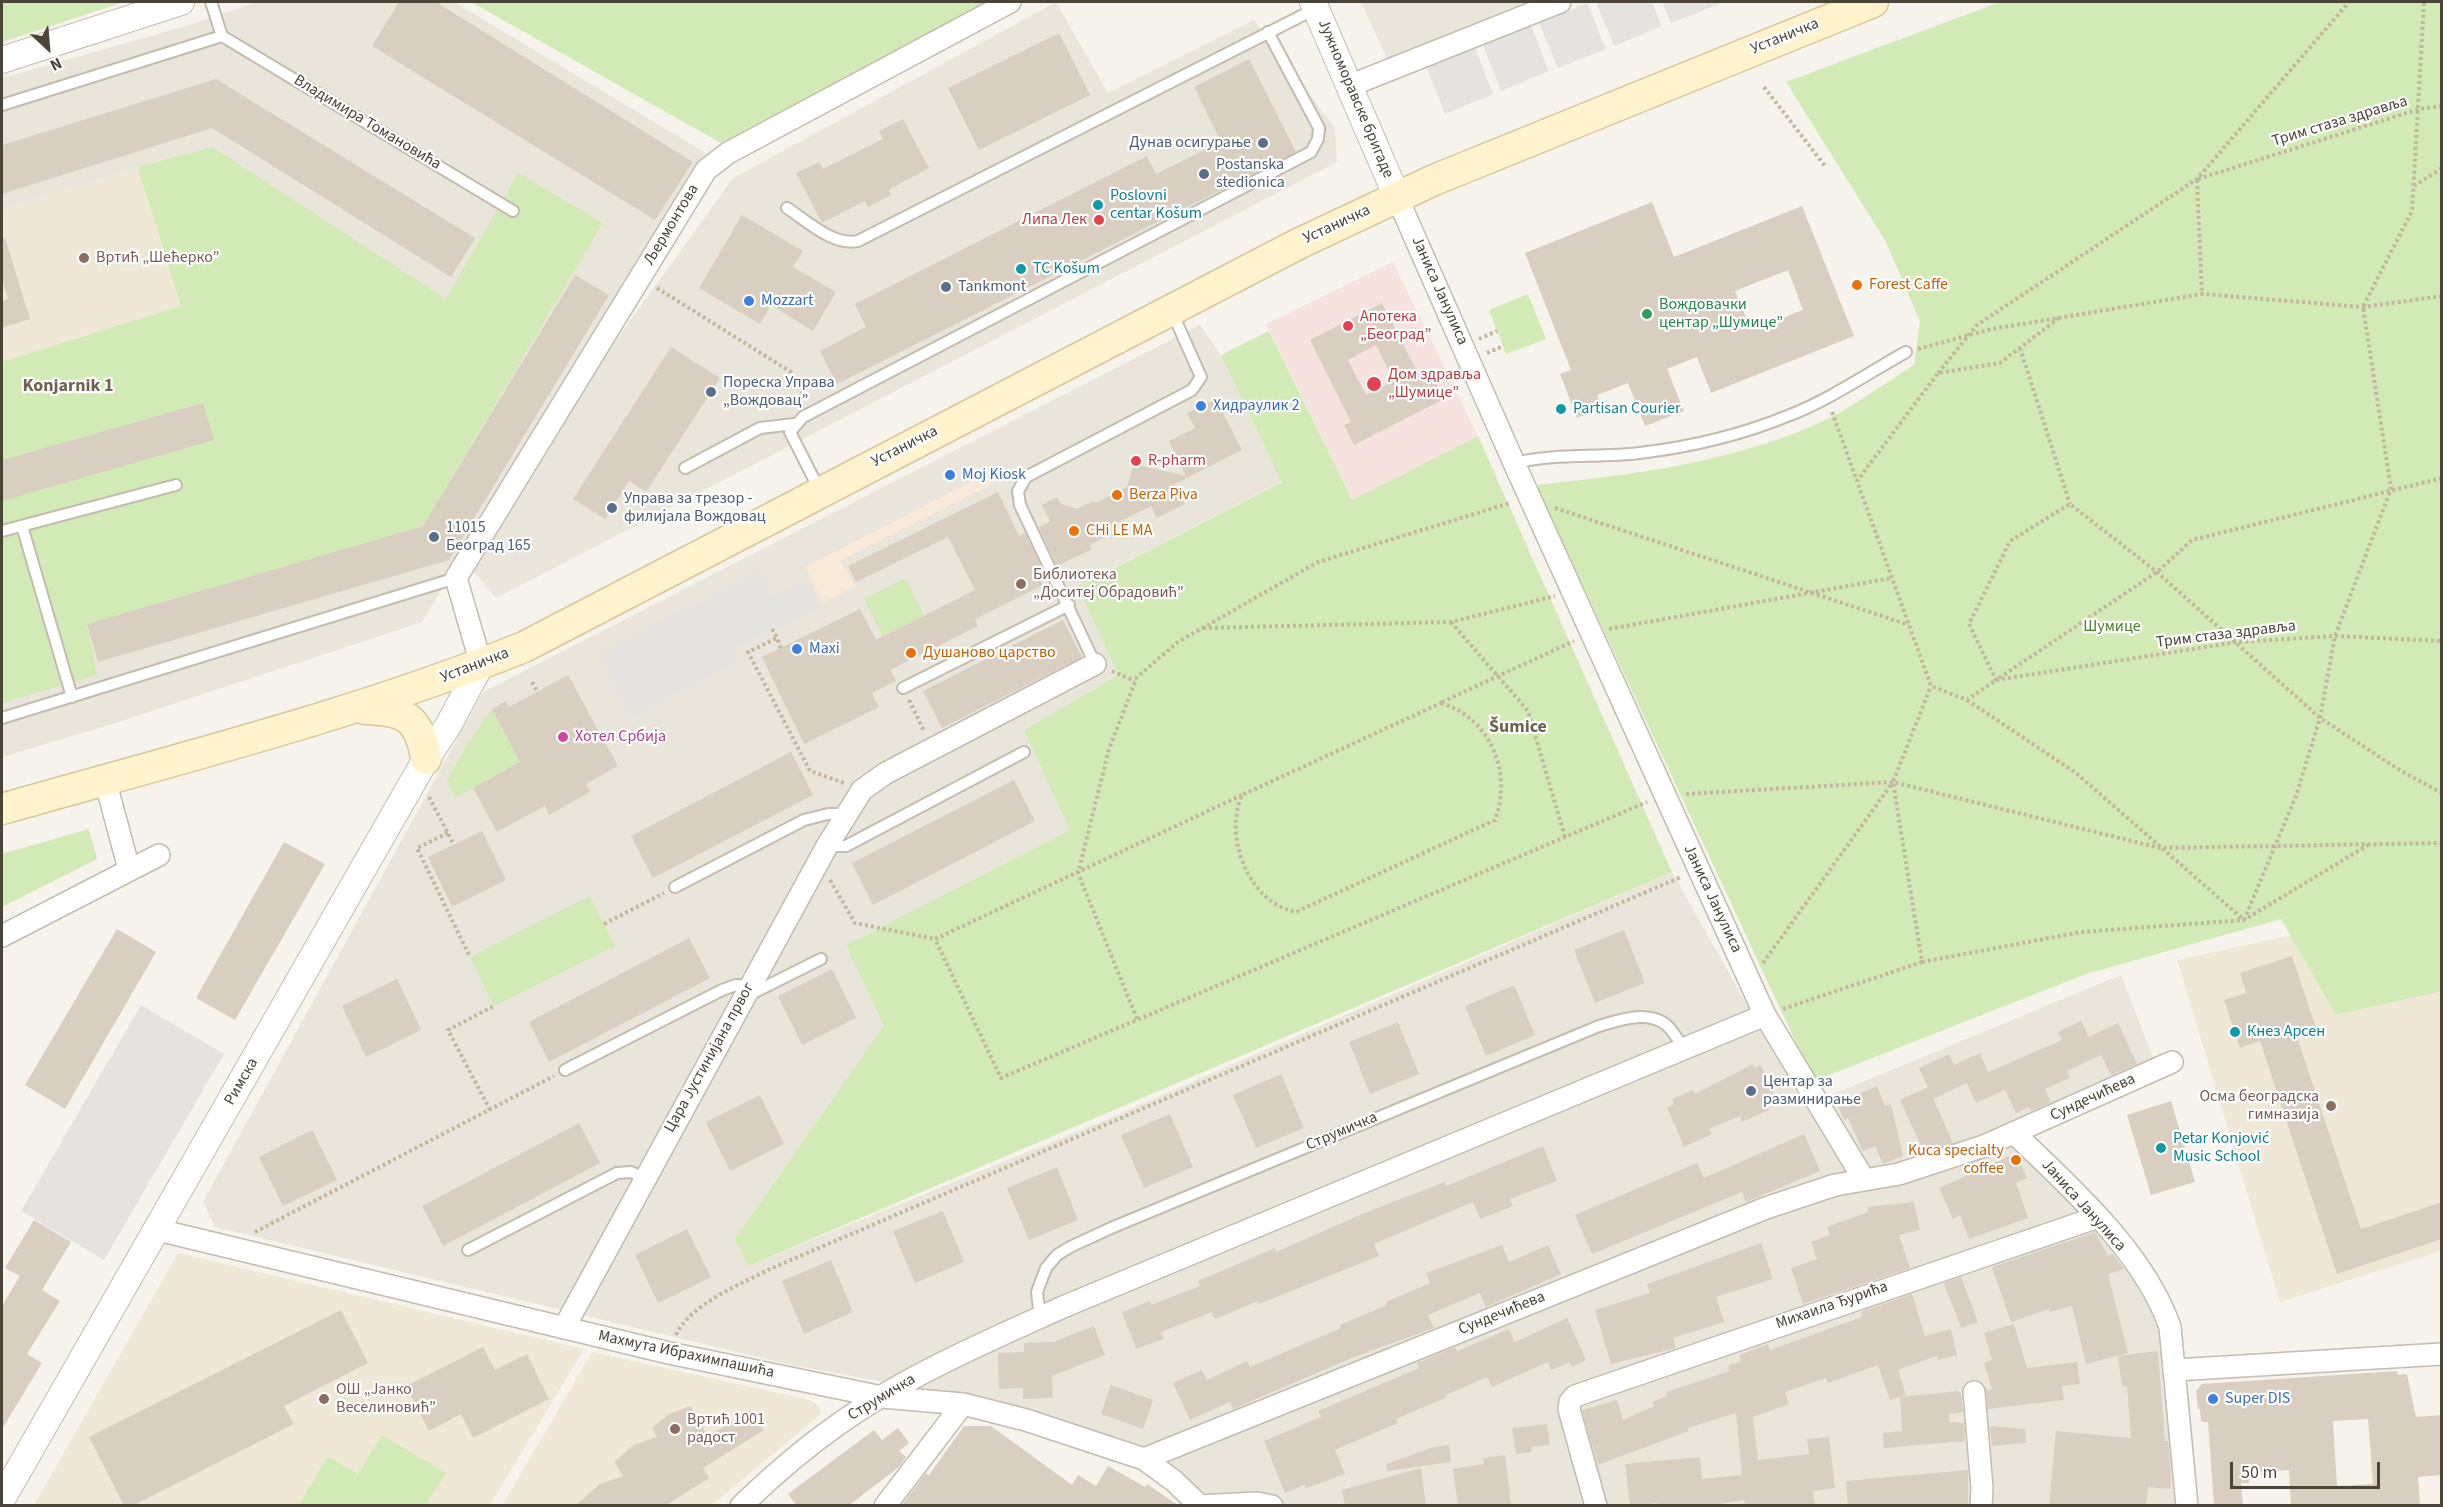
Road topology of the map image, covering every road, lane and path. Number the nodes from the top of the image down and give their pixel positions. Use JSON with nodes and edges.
{"nodes":[{"id":1,"x":181,"y":2,"type":"edge"},
{"id":2,"x":211,"y":2,"type":"edge"},
{"id":3,"x":1010,"y":2,"type":"edge"},
{"id":4,"x":1560,"y":2,"type":"edge"},
{"id":5,"x":1873,"y":2,"type":"edge"},
{"id":6,"x":2349,"y":2,"type":"edge"},
{"id":7,"x":2424,"y":2,"type":"edge"},
{"id":8,"x":1314,"y":5,"type":"edge"},
{"id":9,"x":1268,"y":32,"type":"junction"},
{"id":10,"x":222,"y":36,"type":"junction"},
{"id":11,"x":2,"y":60,"type":"edge"},
{"id":12,"x":1349,"y":86,"type":"junction"},
{"id":13,"x":1764,"y":87,"type":"dead end"},
{"id":14,"x":2,"y":105,"type":"edge"},
{"id":15,"x":2442,"y":106,"type":"edge"},
{"id":16,"x":2419,"y":109,"type":"junction"},
{"id":17,"x":1825,"y":166,"type":"dead end"},
{"id":18,"x":2442,"y":168,"type":"edge"},
{"id":19,"x":2197,"y":179,"type":"junction"},
{"id":20,"x":2414,"y":186,"type":"junction"},
{"id":21,"x":1397,"y":197,"type":"junction"},
{"id":22,"x":787,"y":208,"type":"dead end"},
{"id":23,"x":513,"y":211,"type":"dead end"},
{"id":24,"x":641,"y":278,"type":"junction"},
{"id":25,"x":2202,"y":294,"type":"junction"},
{"id":26,"x":2442,"y":296,"type":"edge"},
{"id":27,"x":2363,"y":307,"type":"junction"},
{"id":28,"x":1170,"y":309,"type":"junction"},
{"id":29,"x":2060,"y":318,"type":"junction"},
{"id":30,"x":1968,"y":337,"type":"junction"},
{"id":31,"x":2020,"y":348,"type":"junction"},
{"id":32,"x":1906,"y":352,"type":"joint"},
{"id":33,"x":1938,"y":373,"type":"junction"},
{"id":34,"x":1826,"y":397,"type":"junction"},
{"id":35,"x":812,"y":412,"type":"junction"},
{"id":36,"x":794,"y":424,"type":"junction"},
{"id":37,"x":1514,"y":463,"type":"junction"},
{"id":38,"x":685,"y":468,"type":"dead end"},
{"id":39,"x":2442,"y":478,"type":"edge"},
{"id":40,"x":1857,"y":481,"type":"junction"},
{"id":41,"x":176,"y":485,"type":"dead end"},
{"id":42,"x":2391,"y":489,"type":"junction"},
{"id":43,"x":820,"y":492,"type":"junction"},
{"id":44,"x":1531,"y":500,"type":"junction"},
{"id":45,"x":2070,"y":504,"type":"junction"},
{"id":46,"x":22,"y":526,"type":"junction"},
{"id":47,"x":2,"y":531,"type":"edge"},
{"id":48,"x":2157,"y":572,"type":"junction"},
{"id":49,"x":456,"y":578,"type":"junction"},
{"id":50,"x":1892,"y":578,"type":"junction"},
{"id":51,"x":1574,"y":591,"type":"junction"},
{"id":52,"x":1812,"y":593,"type":"junction"},
{"id":53,"x":1069,"y":605,"type":"junction"},
{"id":54,"x":1451,"y":622,"type":"junction"},
{"id":55,"x":1909,"y":625,"type":"junction"},
{"id":56,"x":1202,"y":628,"type":"junction"},
{"id":57,"x":772,"y":629,"type":"dead end"},
{"id":58,"x":1592,"y":632,"type":"junction"},
{"id":59,"x":2335,"y":636,"type":"junction"},
{"id":60,"x":777,"y":638,"type":"junction"},
{"id":61,"x":2442,"y":641,"type":"edge"},
{"id":62,"x":2237,"y":642,"type":"junction"},
{"id":63,"x":781,"y":648,"type":"dead end"},
{"id":64,"x":482,"y":664,"type":"junction"},
{"id":65,"x":1095,"y":664,"type":"joint"},
{"id":66,"x":1498,"y":677,"type":"junction"},
{"id":67,"x":1996,"y":680,"type":"junction"},
{"id":68,"x":532,"y":682,"type":"dead end"},
{"id":69,"x":1930,"y":686,"type":"junction"},
{"id":70,"x":903,"y":688,"type":"joint"},
{"id":71,"x":537,"y":691,"type":"dead end"},
{"id":72,"x":72,"y":697,"type":"junction"},
{"id":73,"x":1967,"y":700,"type":"junction"},
{"id":74,"x":1440,"y":703,"type":"junction"},
{"id":75,"x":352,"y":708,"type":"junction"},
{"id":76,"x":2,"y":718,"type":"edge"},
{"id":77,"x":2320,"y":718,"type":"junction"},
{"id":78,"x":933,"y":748,"type":"junction"},
{"id":79,"x":1024,"y":752,"type":"dead end"},
{"id":80,"x":426,"y":759,"type":"junction"},
{"id":81,"x":105,"y":780,"type":"junction"},
{"id":82,"x":1893,"y":782,"type":"junction"},
{"id":83,"x":862,"y":790,"type":"junction"},
{"id":84,"x":2442,"y":793,"type":"edge"},
{"id":85,"x":1242,"y":795,"type":"junction"},
{"id":86,"x":1664,"y":795,"type":"junction"},
{"id":87,"x":429,"y":797,"type":"dead end"},
{"id":88,"x":2,"y":809,"type":"edge"},
{"id":89,"x":846,"y":814,"type":"junction"},
{"id":90,"x":448,"y":833,"type":"junction"},
{"id":91,"x":1565,"y":837,"type":"junction"},
{"id":92,"x":2442,"y":843,"type":"edge"},
{"id":93,"x":2370,"y":844,"type":"junction"},
{"id":94,"x":454,"y":845,"type":"dead end"},
{"id":95,"x":2275,"y":845,"type":"junction"},
{"id":96,"x":827,"y":846,"type":"junction"},
{"id":97,"x":2160,"y":848,"type":"junction"},
{"id":98,"x":159,"y":855,"type":"dead end"},
{"id":99,"x":129,"y":869,"type":"junction"},
{"id":100,"x":1698,"y":870,"type":"junction"},
{"id":101,"x":1078,"y":873,"type":"junction"},
{"id":102,"x":833,"y":884,"type":"dead end"},
{"id":103,"x":675,"y":887,"type":"joint"},
{"id":104,"x":2244,"y":920,"type":"junction"},
{"id":105,"x":604,"y":924,"type":"dead end"},
{"id":106,"x":2,"y":936,"type":"edge"},
{"id":107,"x":935,"y":939,"type":"junction"},
{"id":108,"x":470,"y":957,"type":"dead end"},
{"id":109,"x":821,"y":959,"type":"dead end"},
{"id":110,"x":1922,"y":962,"type":"junction"},
{"id":111,"x":1762,"y":965,"type":"dead end"},
{"id":112,"x":746,"y":992,"type":"junction"},
{"id":113,"x":494,"y":1006,"type":"dead end"},
{"id":114,"x":1765,"y":1016,"type":"junction"},
{"id":115,"x":1137,"y":1019,"type":"junction"},
{"id":116,"x":1684,"y":1048,"type":"junction"},
{"id":117,"x":2172,"y":1062,"type":"dead end"},
{"id":118,"x":565,"y":1070,"type":"joint"},
{"id":119,"x":489,"y":1110,"type":"junction"},
{"id":120,"x":2015,"y":1134,"type":"junction"},
{"id":121,"x":645,"y":1178,"type":"junction"},
{"id":122,"x":1863,"y":1178,"type":"junction"},
{"id":123,"x":2098,"y":1217,"type":"junction"},
{"id":124,"x":158,"y":1230,"type":"junction"},
{"id":125,"x":249,"y":1236,"type":"dead end"},
{"id":126,"x":468,"y":1250,"type":"dead end"},
{"id":127,"x":1040,"y":1318,"type":"junction"},
{"id":128,"x":564,"y":1328,"type":"junction"},
{"id":129,"x":669,"y":1353,"type":"junction"},
{"id":130,"x":2442,"y":1354,"type":"edge"},
{"id":131,"x":2175,"y":1370,"type":"junction"},
{"id":132,"x":1974,"y":1392,"type":"dead end"},
{"id":133,"x":882,"y":1397,"type":"junction"},
{"id":134,"x":963,"y":1404,"type":"junction"},
{"id":135,"x":1144,"y":1459,"type":"junction"},
{"id":136,"x":2,"y":1499,"type":"edge"},
{"id":137,"x":1198,"y":1505,"type":"edge"},
{"id":138,"x":1262,"y":1505,"type":"edge"},
{"id":139,"x":741,"y":1506,"type":"edge"},
{"id":140,"x":885,"y":1506,"type":"edge"},
{"id":141,"x":1596,"y":1506,"type":"edge"},
{"id":142,"x":1981,"y":1506,"type":"edge"},
{"id":143,"x":2187,"y":1506,"type":"edge"}],
"edges":[{"from":1,"to":11,"type":"street"},
{"from":2,"to":10,"type":"lane"},
{"from":3,"to":24,"type":"street","name":"Љермонтова"},
{"from":4,"to":12,"type":"street"},
{"from":5,"to":21,"type":"main road","name":"Устаничка"},
{"from":6,"to":19,"type":"path"},
{"from":7,"to":16,"type":"path"},
{"from":8,"to":9,"type":"lane"},
{"from":8,"to":12,"type":"street","name":"Јужноморавске бригаде"},
{"from":9,"to":22,"type":"lane"},
{"from":9,"to":35,"type":"lane"},
{"from":10,"to":14,"type":"lane"},
{"from":10,"to":23,"type":"lane","name":"Владимира Томановића"},
{"from":12,"to":21,"type":"street","name":"Јужноморавске бригаде"},
{"from":13,"to":17,"type":"path"},
{"from":15,"to":16,"type":"path"},
{"from":16,"to":19,"type":"path","name":"Трим стаза здравља"},
{"from":16,"to":20,"type":"path","name":"Трим стаза здравља"},
{"from":18,"to":20,"type":"path"},
{"from":19,"to":25,"type":"path"},
{"from":19,"to":30,"type":"path"},
{"from":20,"to":27,"type":"path","name":"Трим стаза здравља"},
{"from":21,"to":28,"type":"main road","name":"Устаничка"},
{"from":21,"to":37,"type":"street","name":"Јаниса Јанулиса"},
{"from":24,"to":35,"type":"path"},
{"from":24,"to":49,"type":"street","name":"Љермонтова"},
{"from":25,"to":27,"type":"path"},
{"from":25,"to":29,"type":"path"},
{"from":26,"to":27,"type":"path"},
{"from":27,"to":42,"type":"path"},
{"from":28,"to":43,"type":"main road","name":"Устаничка"},
{"from":28,"to":53,"type":"lane"},
{"from":29,"to":30,"type":"path"},
{"from":29,"to":31,"type":"path"},
{"from":30,"to":32,"type":"path"},
{"from":30,"to":33,"type":"path"},
{"from":31,"to":33,"type":"path"},
{"from":31,"to":45,"type":"path"},
{"from":32,"to":34,"type":"lane"},
{"from":33,"to":40,"type":"path"},
{"from":34,"to":37,"type":"lane"},
{"from":34,"to":40,"type":"path"},
{"from":35,"to":36,"type":"lane"},
{"from":36,"to":38,"type":"lane"},
{"from":36,"to":43,"type":"lane"},
{"from":37,"to":44,"type":"street","name":"Јаниса Јанулиса"},
{"from":39,"to":42,"type":"path"},
{"from":40,"to":50,"type":"path"},
{"from":41,"to":46,"type":"lane"},
{"from":42,"to":48,"type":"path"},
{"from":42,"to":59,"type":"path"},
{"from":43,"to":64,"type":"main road","name":"Устаничка"},
{"from":44,"to":51,"type":"street","name":"Јаниса Јанулиса"},
{"from":44,"to":52,"type":"path"},
{"from":44,"to":56,"type":"path"},
{"from":45,"to":48,"type":"path"},
{"from":45,"to":67,"type":"path"},
{"from":46,"to":47,"type":"lane"},
{"from":46,"to":72,"type":"lane"},
{"from":48,"to":62,"type":"path"},
{"from":48,"to":67,"type":"path"},
{"from":49,"to":64,"type":"street"},
{"from":49,"to":72,"type":"lane"},
{"from":50,"to":52,"type":"path"},
{"from":50,"to":55,"type":"path"},
{"from":51,"to":54,"type":"path"},
{"from":51,"to":58,"type":"street","name":"Јаниса Јанулиса"},
{"from":52,"to":55,"type":"path"},
{"from":52,"to":58,"type":"path"},
{"from":53,"to":65,"type":"lane"},
{"from":53,"to":70,"type":"lane"},
{"from":54,"to":56,"type":"path"},
{"from":54,"to":66,"type":"path"},
{"from":55,"to":69,"type":"path"},
{"from":56,"to":101,"type":"path"},
{"from":57,"to":60,"type":"path"},
{"from":58,"to":66,"type":"path"},
{"from":58,"to":86,"type":"street","name":"Јаниса Јанулиса"},
{"from":59,"to":61,"type":"path","name":"Трим стаза здравља"},
{"from":59,"to":62,"type":"path","name":"Трим стаза здравља"},
{"from":59,"to":77,"type":"path"},
{"from":60,"to":63,"type":"path"},
{"from":60,"to":83,"type":"path"},
{"from":62,"to":67,"type":"path","name":"Трим стаза здравља"},
{"from":62,"to":77,"type":"path"},
{"from":64,"to":75,"type":"main road","name":"Устаничка"},
{"from":64,"to":80,"type":"street","name":"Римска"},
{"from":65,"to":78,"type":"street"},
{"from":66,"to":74,"type":"path"},
{"from":66,"to":91,"type":"path"},
{"from":67,"to":73,"type":"path","name":"Трим стаза здравља"},
{"from":68,"to":71,"type":"path"},
{"from":69,"to":73,"type":"path"},
{"from":69,"to":82,"type":"path"},
{"from":70,"to":78,"type":"path"},
{"from":72,"to":76,"type":"lane"},
{"from":73,"to":97,"type":"path"},
{"from":74,"to":85,"type":"path"},
{"from":74,"to":85,"type":"path"},
{"from":75,"to":80,"type":"main road"},
{"from":75,"to":81,"type":"main road","name":"Устаничка"},
{"from":77,"to":84,"type":"path"},
{"from":77,"to":95,"type":"path"},
{"from":78,"to":83,"type":"street"},
{"from":79,"to":96,"type":"lane"},
{"from":80,"to":124,"type":"street","name":"Римска"},
{"from":81,"to":88,"type":"main road","name":"Устаничка"},
{"from":81,"to":99,"type":"street"},
{"from":82,"to":86,"type":"path"},
{"from":82,"to":97,"type":"path"},
{"from":82,"to":110,"type":"path"},
{"from":82,"to":111,"type":"path"},
{"from":83,"to":89,"type":"street","name":"Цара Јустинијана првог"},
{"from":85,"to":101,"type":"path"},
{"from":86,"to":91,"type":"path"},
{"from":86,"to":100,"type":"street","name":"Јаниса Јанулиса"},
{"from":87,"to":90,"type":"path"},
{"from":89,"to":96,"type":"street","name":"Цара Јустинијана првог"},
{"from":89,"to":103,"type":"lane"},
{"from":90,"to":94,"type":"path"},
{"from":90,"to":108,"type":"path"},
{"from":91,"to":115,"type":"path"},
{"from":92,"to":93,"type":"path"},
{"from":93,"to":95,"type":"path"},
{"from":93,"to":104,"type":"path"},
{"from":95,"to":97,"type":"path"},
{"from":95,"to":104,"type":"path"},
{"from":96,"to":112,"type":"street","name":"Цара Јустинијана првог"},
{"from":97,"to":104,"type":"path"},
{"from":98,"to":99,"type":"street"},
{"from":99,"to":106,"type":"street"},
{"from":100,"to":114,"type":"street","name":"Јаниса Јанулиса"},
{"from":100,"to":129,"type":"path"},
{"from":101,"to":107,"type":"path"},
{"from":101,"to":115,"type":"path"},
{"from":102,"to":107,"type":"path"},
{"from":103,"to":105,"type":"path"},
{"from":104,"to":110,"type":"path"},
{"from":107,"to":115,"type":"path"},
{"from":109,"to":112,"type":"lane"},
{"from":110,"to":114,"type":"path"},
{"from":112,"to":118,"type":"lane"},
{"from":112,"to":121,"type":"street","name":"Цара Јустинијана првог"},
{"from":113,"to":119,"type":"path"},
{"from":114,"to":116,"type":"street","name":"Струмичка"},
{"from":114,"to":122,"type":"street","name":"Јаниса Јанулиса"},
{"from":116,"to":127,"type":"street","name":"Струмичка"},
{"from":116,"to":127,"type":"lane","name":"Струмичка"},
{"from":117,"to":120,"type":"street","name":"Сундечићева"},
{"from":118,"to":119,"type":"path"},
{"from":119,"to":125,"type":"path"},
{"from":120,"to":122,"type":"street"},
{"from":120,"to":123,"type":"street","name":"Јаниса Јанулиса"},
{"from":121,"to":126,"type":"lane"},
{"from":121,"to":128,"type":"street","name":"Цара Јустинијана првог"},
{"from":122,"to":135,"type":"street","name":"Сундечићева"},
{"from":123,"to":131,"type":"street","name":"Јаниса Јанулиса"},
{"from":123,"to":141,"type":"street","name":"Михаила Ђурића"},
{"from":124,"to":128,"type":"street","name":"Махмута Ибрахимпашића"},
{"from":124,"to":136,"type":"street","name":"Римска"},
{"from":127,"to":133,"type":"street","name":"Струмичка"},
{"from":128,"to":129,"type":"street","name":"Махмута Ибрахимпашића"},
{"from":129,"to":133,"type":"street","name":"Махмута Ибрахимпашића"},
{"from":130,"to":131,"type":"street"},
{"from":131,"to":143,"type":"street","name":"Јаниса Јанулиса"},
{"from":132,"to":142,"type":"street"},
{"from":133,"to":134,"type":"street","name":"Махмута Ибрахимпашића"},
{"from":133,"to":139,"type":"street","name":"Струмичка"},
{"from":134,"to":135,"type":"street","name":"Махмута Ибрахимпашића"},
{"from":134,"to":140,"type":"street"},
{"from":135,"to":137,"type":"street","name":"Махмута Ибрахимпашића"},
{"from":137,"to":138,"type":"street"}]}
